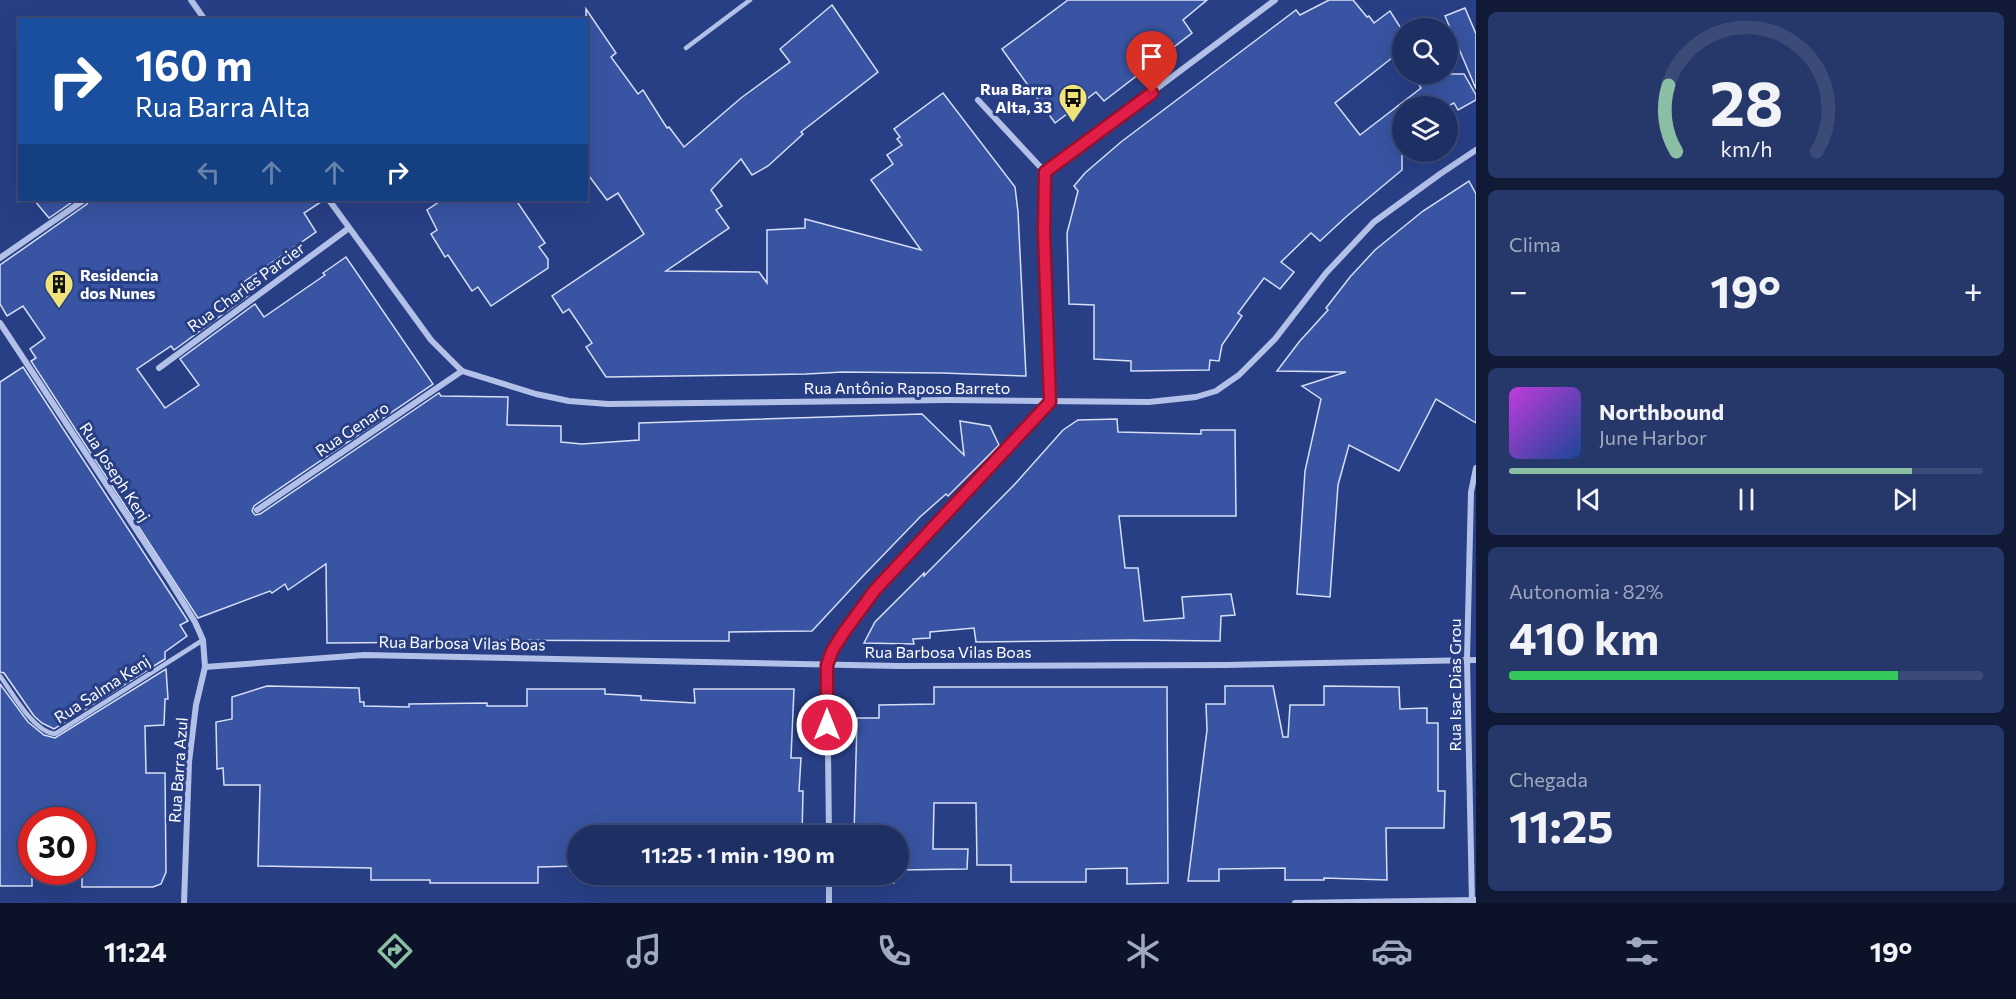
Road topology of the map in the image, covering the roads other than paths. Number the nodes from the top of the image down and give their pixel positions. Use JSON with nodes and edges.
{"nodes":[{"id":1,"x":191,"y":0,"type":"edge"},
{"id":2,"x":750,"y":0,"type":"edge"},
{"id":3,"x":1275,"y":0,"type":"edge"},
{"id":4,"x":204,"y":18,"type":"edge"},
{"id":5,"x":686,"y":48,"type":"dead end"},
{"id":6,"x":978,"y":100,"type":"dead end"},
{"id":7,"x":1476,"y":150,"type":"edge"},
{"id":8,"x":1045,"y":172,"type":"junction"},
{"id":9,"x":83,"y":201,"type":"edge"},
{"id":10,"x":330,"y":201,"type":"edge"},
{"id":11,"x":349,"y":228,"type":"junction"},
{"id":12,"x":0,"y":258,"type":"edge"},
{"id":13,"x":0,"y":323,"type":"edge"},
{"id":14,"x":159,"y":368,"type":"dead end"},
{"id":15,"x":462,"y":371,"type":"junction"},
{"id":16,"x":1050,"y":402,"type":"junction"},
{"id":17,"x":1476,"y":468,"type":"edge"},
{"id":18,"x":258,"y":510,"type":"dead end"},
{"id":19,"x":203,"y":639,"type":"junction"},
{"id":20,"x":1467,"y":660,"type":"junction"},
{"id":21,"x":1476,"y":660,"type":"edge"},
{"id":22,"x":827,"y":665,"type":"junction"},
{"id":23,"x":204,"y":667,"type":"junction"},
{"id":24,"x":0,"y":676,"type":"edge"},
{"id":25,"x":828,"y":825,"type":"edge"},
{"id":26,"x":829,"y":885,"type":"edge"},
{"id":27,"x":1473,"y":901,"type":"edge"},
{"id":28,"x":184,"y":903,"type":"edge"},
{"id":29,"x":829,"y":903,"type":"edge"},
{"id":30,"x":1295,"y":903,"type":"edge"}],
"edges":[{"from":1,"to":4,"type":"street"},
{"from":2,"to":5,"type":"lane"},
{"from":3,"to":8,"type":"street"},
{"from":6,"to":8,"type":"street"},
{"from":7,"to":16,"type":"street","name":"Rua Antônio Raposo Barreto"},
{"from":8,"to":16,"type":"street"},
{"from":9,"to":12,"type":"street"},
{"from":10,"to":11,"type":"street","name":"Rua Antônio Raposo Barreto"},
{"from":11,"to":14,"type":"street","name":"Rua Charles Parcier"},
{"from":11,"to":15,"type":"street","name":"Rua Antônio Raposo Barreto"},
{"from":13,"to":19,"type":"street","name":"Rua Joseph Kenj"},
{"from":15,"to":16,"type":"street","name":"Rua Antônio Raposo Barreto"},
{"from":15,"to":18,"type":"street","name":"Rua Genaro"},
{"from":16,"to":22,"type":"street"},
{"from":17,"to":20,"type":"street","name":"Rua Isac Dias Grou"},
{"from":19,"to":23,"type":"street","name":"Rua Barra Azul"},
{"from":19,"to":24,"type":"lane","name":"Rua Salma Kenj"},
{"from":20,"to":21,"type":"street","name":"Rua Barbosa Vilas Boas"},
{"from":20,"to":22,"type":"street","name":"Rua Barbosa Vilas Boas"},
{"from":20,"to":27,"type":"street","name":"Rua Isac Dias Grou"},
{"from":22,"to":23,"type":"street","name":"Rua Barbosa Vilas Boas"},
{"from":22,"to":25,"type":"street"},
{"from":23,"to":28,"type":"street","name":"Rua Barra Azul"},
{"from":26,"to":29,"type":"street"},
{"from":27,"to":30,"type":"street"}]}
